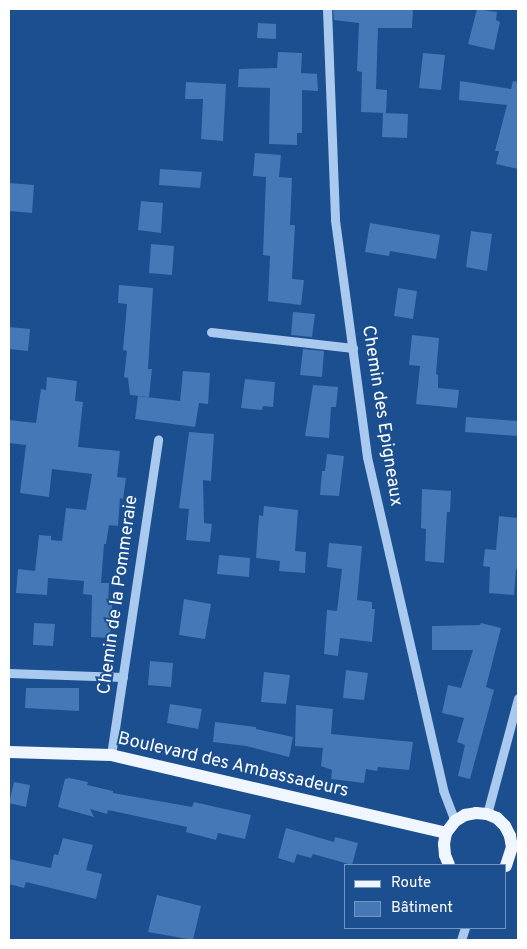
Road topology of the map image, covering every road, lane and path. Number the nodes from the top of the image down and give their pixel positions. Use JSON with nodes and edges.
{"nodes":[{"id":1,"x":327,"y":9,"type":"edge"},
{"id":2,"x":211,"y":332,"type":"dead end"},
{"id":3,"x":353,"y":348,"type":"junction"},
{"id":4,"x":158,"y":439,"type":"dead end"},
{"id":5,"x":9,"y":673,"type":"edge"},
{"id":6,"x":123,"y":676,"type":"junction"},
{"id":7,"x":518,"y":698,"type":"edge"},
{"id":8,"x":9,"y":752,"type":"edge"},
{"id":9,"x":111,"y":755,"type":"junction"},
{"id":10,"x":487,"y":814,"type":"junction"},
{"id":11,"x":455,"y":821,"type":"junction"},
{"id":12,"x":446,"y":833,"type":"junction"},
{"id":13,"x":511,"y":861,"type":"edge"},
{"id":14,"x":449,"y":864,"type":"edge"}],
"edges":[{"from":1,"to":3,"type":"street","name":"Chemin des Epigneaux"},
{"from":2,"to":3,"type":"street"},
{"from":3,"to":11,"type":"street","name":"Chemin des Epigneaux"},
{"from":4,"to":6,"type":"street","name":"Chemin de la Pommeraie"},
{"from":5,"to":6,"type":"street"},
{"from":6,"to":9,"type":"street","name":"Chemin de la Pommeraie"},
{"from":7,"to":10,"type":"street"},
{"from":8,"to":9,"type":"main road","name":"Boulevard des Ambassadeurs"},
{"from":9,"to":12,"type":"main road","name":"Boulevard des Ambassadeurs"},
{"from":10,"to":11,"type":"main road"},
{"from":10,"to":13,"type":"main road"},
{"from":11,"to":12,"type":"main road"},
{"from":12,"to":14,"type":"main road"}]}
